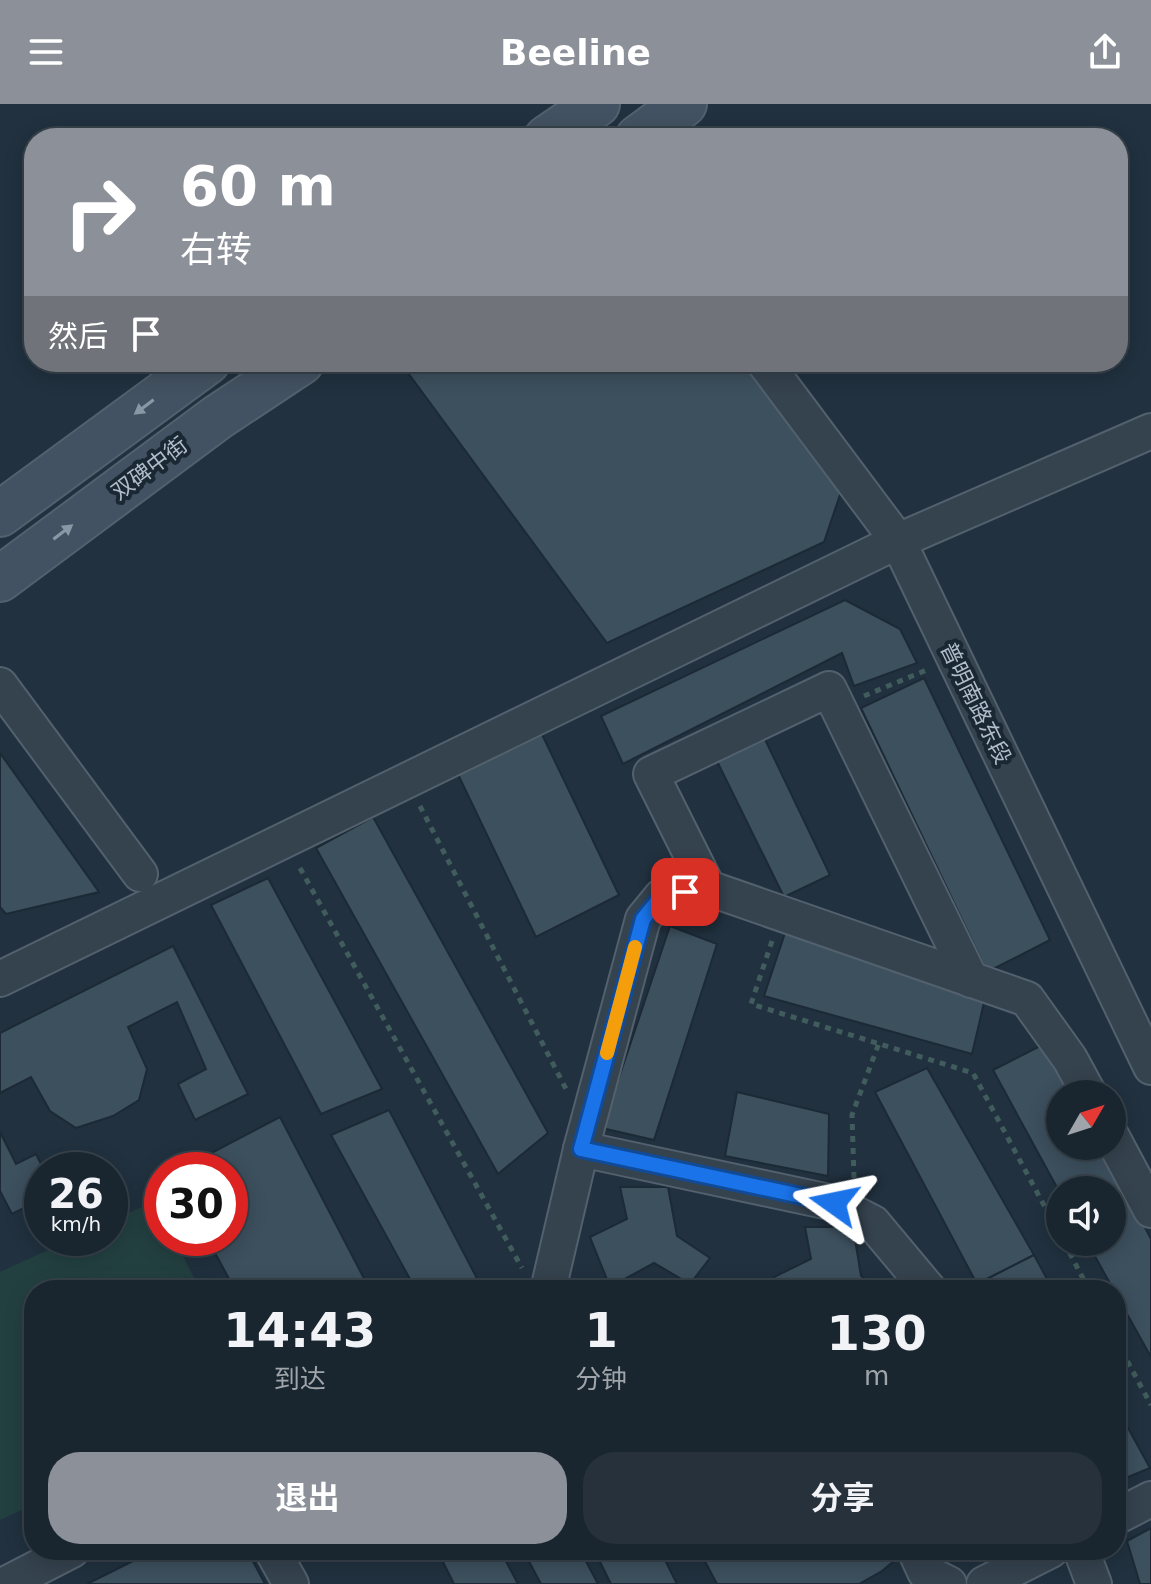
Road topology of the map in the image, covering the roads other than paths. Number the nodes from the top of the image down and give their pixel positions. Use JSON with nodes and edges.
{"nodes":[{"id":1,"x":684,"y":104,"type":"edge"},
{"id":2,"x":590,"y":115,"type":"edge"},
{"id":3,"x":566,"y":128,"type":"edge"},
{"id":4,"x":652,"y":128,"type":"edge"},
{"id":5,"x":193,"y":372,"type":"edge"},
{"id":6,"x":286,"y":372,"type":"edge"},
{"id":7,"x":771,"y":372,"type":"edge"},
{"id":8,"x":1151,"y":431,"type":"edge"},
{"id":9,"x":0,"y":514,"type":"edge"},
{"id":10,"x":898,"y":541,"type":"junction"},
{"id":11,"x":0,"y":579,"type":"edge"},
{"id":12,"x":0,"y":685,"type":"edge"},
{"id":13,"x":140,"y":874,"type":"dead end"},
{"id":14,"x":708,"y":888,"type":"junction"},
{"id":15,"x":0,"y":979,"type":"edge"},
{"id":16,"x":971,"y":980,"type":"junction"},
{"id":17,"x":1151,"y":1067,"type":"edge"},
{"id":18,"x":1081,"y":1080,"type":"edge"},
{"id":19,"x":584,"y":1139,"type":"junction"},
{"id":20,"x":1124,"y":1160,"type":"edge"},
{"id":21,"x":1151,"y":1210,"type":"edge"},
{"id":22,"x":538,"y":1280,"type":"edge"},
{"id":23,"x":921,"y":1280,"type":"edge"},
{"id":24,"x":1151,"y":1499,"type":"edge"},
{"id":25,"x":1126,"y":1512,"type":"edge"},
{"id":26,"x":53,"y":1560,"type":"edge"},
{"id":27,"x":278,"y":1560,"type":"edge"},
{"id":28,"x":1031,"y":1560,"type":"edge"},
{"id":29,"x":1085,"y":1560,"type":"edge"},
{"id":30,"x":6,"y":1584,"type":"edge"},
{"id":31,"x":291,"y":1584,"type":"edge"},
{"id":32,"x":984,"y":1584,"type":"edge"},
{"id":33,"x":1094,"y":1584,"type":"edge"}],
"edges":[{"from":1,"to":4,"type":"main road"},
{"from":2,"to":3,"type":"main road"},
{"from":5,"to":9,"type":"main road","one_way":true},
{"from":11,"to":6,"type":"main road","name":"双碑中街","one_way":true},
{"from":7,"to":10,"type":"street","name":"普明南路东段"},
{"from":8,"to":10,"type":"street"},
{"from":10,"to":15,"type":"street"},
{"from":10,"to":17,"type":"street","name":"普明南路东段"},
{"from":12,"to":13,"type":"street"},
{"from":14,"to":16,"type":"street"},
{"from":14,"to":16,"type":"street"},
{"from":14,"to":19,"type":"street"},
{"from":16,"to":18,"type":"street"},
{"from":19,"to":22,"type":"street"},
{"from":19,"to":23,"type":"street"},
{"from":20,"to":21,"type":"street"},
{"from":24,"to":25,"type":"street"},
{"from":26,"to":30,"type":"street"},
{"from":27,"to":31,"type":"street"},
{"from":28,"to":32,"type":"street"},
{"from":29,"to":33,"type":"street"}]}
